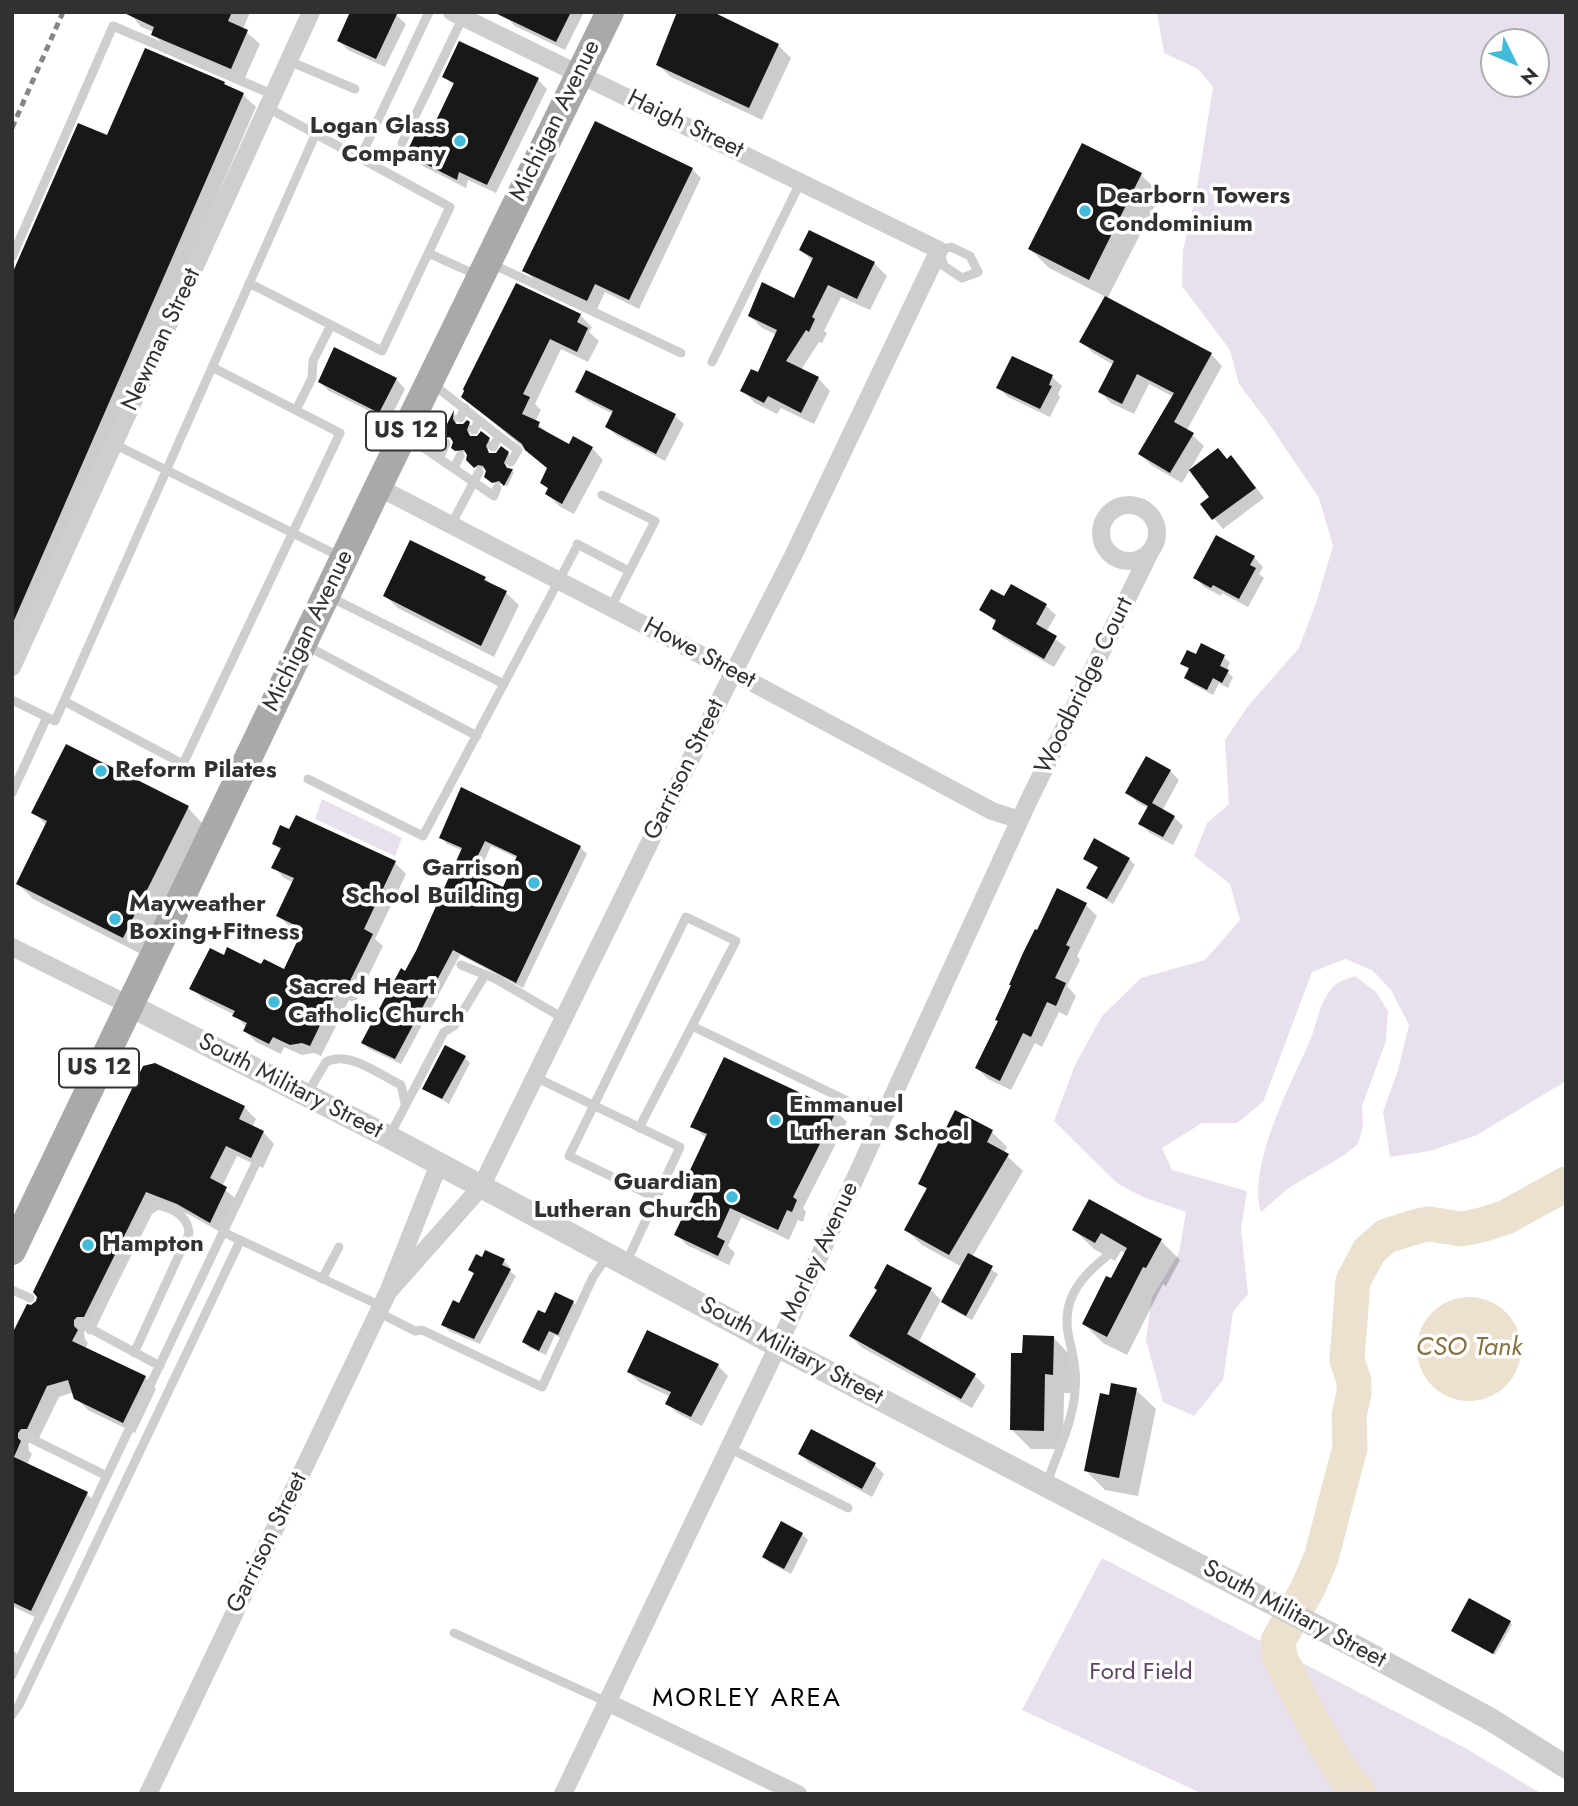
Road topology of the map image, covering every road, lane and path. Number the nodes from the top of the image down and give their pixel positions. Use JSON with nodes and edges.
{"nodes":[{"id":1,"x":311,"y":12,"type":"edge"},
{"id":2,"x":429,"y":12,"type":"edge"},
{"id":3,"x":610,"y":12,"type":"edge"},
{"id":4,"x":460,"y":14,"type":"edge"},
{"id":5,"x":289,"y":61,"type":"junction"},
{"id":6,"x":579,"y":72,"type":"junction"},
{"id":7,"x":355,"y":89,"type":"dead end"},
{"id":8,"x":271,"y":101,"type":"junction"},
{"id":9,"x":316,"y":133,"type":"junction"},
{"id":10,"x":402,"y":143,"type":"dead end"},
{"id":11,"x":360,"y":158,"type":"junction"},
{"id":12,"x":801,"y":181,"type":"junction"},
{"id":13,"x":918,"y":238,"type":"joint"},
{"id":14,"x":428,"y":253,"type":"junction"},
{"id":15,"x":12,"y":257,"type":"edge"},
{"id":16,"x":484,"y":269,"type":"junction"},
{"id":17,"x":249,"y":284,"type":"junction"},
{"id":18,"x":331,"y":325,"type":"junction"},
{"id":19,"x":681,"y":353,"type":"dead end"},
{"id":20,"x":712,"y":362,"type":"dead end"},
{"id":21,"x":212,"y":367,"type":"junction"},
{"id":22,"x":430,"y":382,"type":"junction"},
{"id":23,"x":465,"y":408,"type":"junction"},
{"id":24,"x":296,"y":410,"type":"junction"},
{"id":25,"x":460,"y":418,"type":"dead end"},
{"id":26,"x":479,"y":420,"type":"junction"},
{"id":27,"x":474,"y":430,"type":"dead end"},
{"id":28,"x":404,"y":435,"type":"junction"},
{"id":29,"x":499,"y":436,"type":"junction"},
{"id":30,"x":446,"y":443,"type":"dead end"},
{"id":31,"x":114,"y":444,"type":"junction"},
{"id":32,"x":493,"y":447,"type":"dead end"},
{"id":33,"x":460,"y":456,"type":"dead end"},
{"id":34,"x":439,"y":458,"type":"junction"},
{"id":35,"x":511,"y":462,"type":"dead end"},
{"id":36,"x":454,"y":468,"type":"junction"},
{"id":37,"x":166,"y":469,"type":"junction"},
{"id":38,"x":479,"y":472,"type":"dead end"},
{"id":39,"x":474,"y":482,"type":"junction"},
{"id":40,"x":378,"y":487,"type":"junction"},
{"id":41,"x":497,"y":488,"type":"dead end"},
{"id":42,"x":602,"y":495,"type":"dead end"},
{"id":43,"x":452,"y":524,"type":"junction"},
{"id":44,"x":293,"y":533,"type":"junction"},
{"id":45,"x":1150,"y":552,"type":"dead end"},
{"id":46,"x":344,"y":558,"type":"junction"},
{"id":47,"x":629,"y":571,"type":"junction"},
{"id":48,"x":559,"y":580,"type":"junction"},
{"id":49,"x":327,"y":595,"type":"junction"},
{"id":50,"x":611,"y":607,"type":"junction"},
{"id":51,"x":303,"y":644,"type":"junction"},
{"id":52,"x":12,"y":667,"type":"edge"},
{"id":53,"x":734,"y":673,"type":"junction"},
{"id":54,"x":504,"y":684,"type":"junction"},
{"id":55,"x":12,"y":700,"type":"edge"},
{"id":56,"x":64,"y":701,"type":"junction"},
{"id":57,"x":47,"y":717,"type":"junction"},
{"id":58,"x":477,"y":736,"type":"junction"},
{"id":59,"x":308,"y":779,"type":"dead end"},
{"id":60,"x":12,"y":793,"type":"edge"},
{"id":61,"x":1020,"y":820,"type":"junction"},
{"id":62,"x":12,"y":947,"type":"edge"},
{"id":63,"x":460,"y":965,"type":"dead end"},
{"id":64,"x":485,"y":975,"type":"junction"},
{"id":65,"x":129,"y":1006,"type":"junction"},
{"id":66,"x":563,"y":1018,"type":"junction"},
{"id":67,"x":692,"y":1026,"type":"junction"},
{"id":68,"x":535,"y":1077,"type":"junction"},
{"id":69,"x":306,"y":1097,"type":"junction"},
{"id":70,"x":405,"y":1104,"type":"junction"},
{"id":71,"x":594,"y":1106,"type":"junction"},
{"id":72,"x":883,"y":1118,"type":"junction"},
{"id":73,"x":639,"y":1128,"type":"junction"},
{"id":74,"x":389,"y":1137,"type":"junction"},
{"id":75,"x":257,"y":1161,"type":"dead end"},
{"id":76,"x":439,"y":1164,"type":"junction"},
{"id":77,"x":481,"y":1187,"type":"junction"},
{"id":78,"x":656,"y":1198,"type":"junction"},
{"id":79,"x":223,"y":1233,"type":"junction"},
{"id":80,"x":240,"y":1241,"type":"junction"},
{"id":81,"x":338,"y":1247,"type":"dead end"},
{"id":82,"x":13,"y":1248,"type":"edge"},
{"id":83,"x":1111,"y":1253,"type":"dead end"},
{"id":84,"x":617,"y":1260,"type":"junction"},
{"id":85,"x":322,"y":1279,"type":"junction"},
{"id":86,"x":12,"y":1290,"type":"edge"},
{"id":87,"x":30,"y":1298,"type":"dead end"},
{"id":88,"x":382,"y":1303,"type":"junction"},
{"id":89,"x":80,"y":1323,"type":"dead end"},
{"id":90,"x":90,"y":1330,"type":"junction"},
{"id":91,"x":778,"y":1346,"type":"junction"},
{"id":92,"x":134,"y":1353,"type":"junction"},
{"id":93,"x":160,"y":1366,"type":"junction"},
{"id":94,"x":24,"y":1435,"type":"dead end"},
{"id":95,"x":729,"y":1448,"type":"junction"},
{"id":96,"x":107,"y":1476,"type":"junction"},
{"id":97,"x":1046,"y":1485,"type":"junction"},
{"id":98,"x":848,"y":1508,"type":"dead end"},
{"id":99,"x":454,"y":1633,"type":"dead end"},
{"id":100,"x":12,"y":1675,"type":"edge"},
{"id":101,"x":607,"y":1702,"type":"junction"},
{"id":102,"x":12,"y":1715,"type":"edge"},
{"id":103,"x":1566,"y":1767,"type":"edge"},
{"id":104,"x":148,"y":1794,"type":"edge"},
{"id":105,"x":563,"y":1794,"type":"edge"},
{"id":106,"x":798,"y":1794,"type":"edge"}],
"edges":[{"from":1,"to":5,"type":"street","name":"Newman Street"},
{"from":2,"to":11,"type":"lane"},
{"from":3,"to":6,"type":"main road","name":"Michigan Avenue","number":"US 12"},
{"from":4,"to":6,"type":"street","name":"Haigh Street"},
{"from":4,"to":10,"type":"lane"},
{"from":5,"to":7,"type":"lane"},
{"from":5,"to":8,"type":"street","name":"Newman Street"},
{"from":6,"to":12,"type":"street","name":"Haigh Street"},
{"from":6,"to":16,"type":"main road","name":"Michigan Avenue","number":"US 12"},
{"from":8,"to":9,"type":"lane"},
{"from":8,"to":15,"type":"lane"},
{"from":8,"to":31,"type":"street","name":"Newman Street"},
{"from":9,"to":11,"type":"lane"},
{"from":9,"to":17,"type":"lane"},
{"from":11,"to":14,"type":"lane"},
{"from":12,"to":13,"type":"street","name":"Haigh Street"},
{"from":12,"to":20,"type":"lane"},
{"from":13,"to":53,"type":"street","name":"Garrison Street"},
{"from":14,"to":16,"type":"lane"},
{"from":14,"to":18,"type":"lane"},
{"from":16,"to":19,"type":"lane"},
{"from":16,"to":22,"type":"main road","name":"Michigan Avenue","number":"US 12"},
{"from":17,"to":18,"type":"lane"},
{"from":17,"to":21,"type":"lane"},
{"from":18,"to":24,"type":"lane"},
{"from":21,"to":24,"type":"lane"},
{"from":21,"to":37,"type":"lane"},
{"from":22,"to":23,"type":"lane"},
{"from":22,"to":28,"type":"main road","name":"Michigan Avenue","number":"US 12"},
{"from":23,"to":25,"type":"lane"},
{"from":23,"to":26,"type":"lane"},
{"from":24,"to":44,"type":"lane"},
{"from":26,"to":27,"type":"lane"},
{"from":26,"to":29,"type":"lane"},
{"from":28,"to":34,"type":"lane"},
{"from":28,"to":40,"type":"main road","name":"Michigan Avenue","number":"US 12"},
{"from":29,"to":32,"type":"lane"},
{"from":29,"to":35,"type":"lane"},
{"from":30,"to":34,"type":"lane"},
{"from":31,"to":37,"type":"lane"},
{"from":31,"to":52,"type":"street","name":"Newman Street"},
{"from":33,"to":36,"type":"lane"},
{"from":34,"to":36,"type":"lane"},
{"from":36,"to":39,"type":"lane"},
{"from":37,"to":44,"type":"lane"},
{"from":37,"to":56,"type":"lane"},
{"from":38,"to":39,"type":"lane"},
{"from":39,"to":41,"type":"lane"},
{"from":39,"to":43,"type":"lane"},
{"from":40,"to":43,"type":"street","name":"Howe Street"},
{"from":40,"to":46,"type":"main road","name":"Michigan Avenue","number":"US 12"},
{"from":42,"to":47,"type":"lane"},
{"from":43,"to":48,"type":"street","name":"Howe Street"},
{"from":44,"to":46,"type":"lane"},
{"from":44,"to":56,"type":"lane"},
{"from":45,"to":61,"type":"street","name":"Woodbridge Court"},
{"from":46,"to":49,"type":"main road","name":"Michigan Avenue","number":"US 12"},
{"from":47,"to":48,"type":"lane"},
{"from":47,"to":50,"type":"lane"},
{"from":48,"to":50,"type":"street","name":"Howe Street"},
{"from":48,"to":54,"type":"lane"},
{"from":49,"to":51,"type":"main road","name":"Michigan Avenue","number":"US 12"},
{"from":49,"to":54,"type":"lane"},
{"from":50,"to":53,"type":"street","name":"Howe Street"},
{"from":51,"to":58,"type":"lane"},
{"from":51,"to":65,"type":"main road","name":"Michigan Avenue","number":"US 12"},
{"from":53,"to":61,"type":"street","name":"Howe Street"},
{"from":53,"to":66,"type":"street","name":"Garrison Street"},
{"from":54,"to":58,"type":"lane"},
{"from":55,"to":57,"type":"lane"},
{"from":56,"to":57,"type":"lane"},
{"from":57,"to":60,"type":"lane"},
{"from":58,"to":59,"type":"lane"},
{"from":61,"to":72,"type":"street","name":"Morley Avenue"},
{"from":62,"to":65,"type":"street","name":"South Military Street"},
{"from":63,"to":64,"type":"lane"},
{"from":64,"to":66,"type":"lane"},
{"from":64,"to":70,"type":"lane"},
{"from":65,"to":69,"type":"street","name":"South Military Street"},
{"from":65,"to":82,"type":"main road","name":"Michigan Avenue","number":"US 12"},
{"from":66,"to":68,"type":"street","name":"Garrison Street"},
{"from":67,"to":71,"type":"lane"},
{"from":67,"to":72,"type":"lane"},
{"from":67,"to":73,"type":"lane"},
{"from":68,"to":71,"type":"lane"},
{"from":68,"to":77,"type":"street","name":"Garrison Street"},
{"from":69,"to":70,"type":"lane"},
{"from":69,"to":74,"type":"street","name":"South Military Street"},
{"from":70,"to":74,"type":"lane"},
{"from":71,"to":73,"type":"lane"},
{"from":71,"to":78,"type":"lane"},
{"from":72,"to":91,"type":"street","name":"Morley Avenue"},
{"from":73,"to":78,"type":"lane"},
{"from":74,"to":76,"type":"street","name":"South Military Street"},
{"from":75,"to":79,"type":"lane"},
{"from":76,"to":77,"type":"street","name":"South Military Street"},
{"from":76,"to":88,"type":"street","name":"Garrison Street"},
{"from":77,"to":84,"type":"street","name":"South Military Street"},
{"from":77,"to":88,"type":"street","name":"Garrison Street"},
{"from":78,"to":84,"type":"lane"},
{"from":79,"to":80,"type":"lane"},
{"from":79,"to":93,"type":"lane"},
{"from":80,"to":85,"type":"lane"},
{"from":80,"to":102,"type":"lane"},
{"from":81,"to":85,"type":"lane"},
{"from":83,"to":97,"type":"lane"},
{"from":84,"to":88,"type":"lane"},
{"from":84,"to":91,"type":"street","name":"South Military Street"},
{"from":85,"to":88,"type":"lane"},
{"from":86,"to":87,"type":"lane"},
{"from":88,"to":104,"type":"street","name":"Garrison Street"},
{"from":89,"to":90,"type":"lane"},
{"from":90,"to":92,"type":"lane"},
{"from":90,"to":92,"type":"lane"},
{"from":91,"to":95,"type":"street","name":"Morley Avenue"},
{"from":91,"to":97,"type":"street","name":"South Military Street"},
{"from":92,"to":93,"type":"lane"},
{"from":93,"to":96,"type":"lane"},
{"from":94,"to":96,"type":"lane"},
{"from":95,"to":98,"type":"lane"},
{"from":95,"to":101,"type":"street","name":"Morley Avenue"},
{"from":96,"to":100,"type":"lane"},
{"from":97,"to":103,"type":"street","name":"South Military Street"},
{"from":99,"to":101,"type":"lane"},
{"from":101,"to":105,"type":"street","name":"Morley Avenue"},
{"from":101,"to":106,"type":"street"}]}
